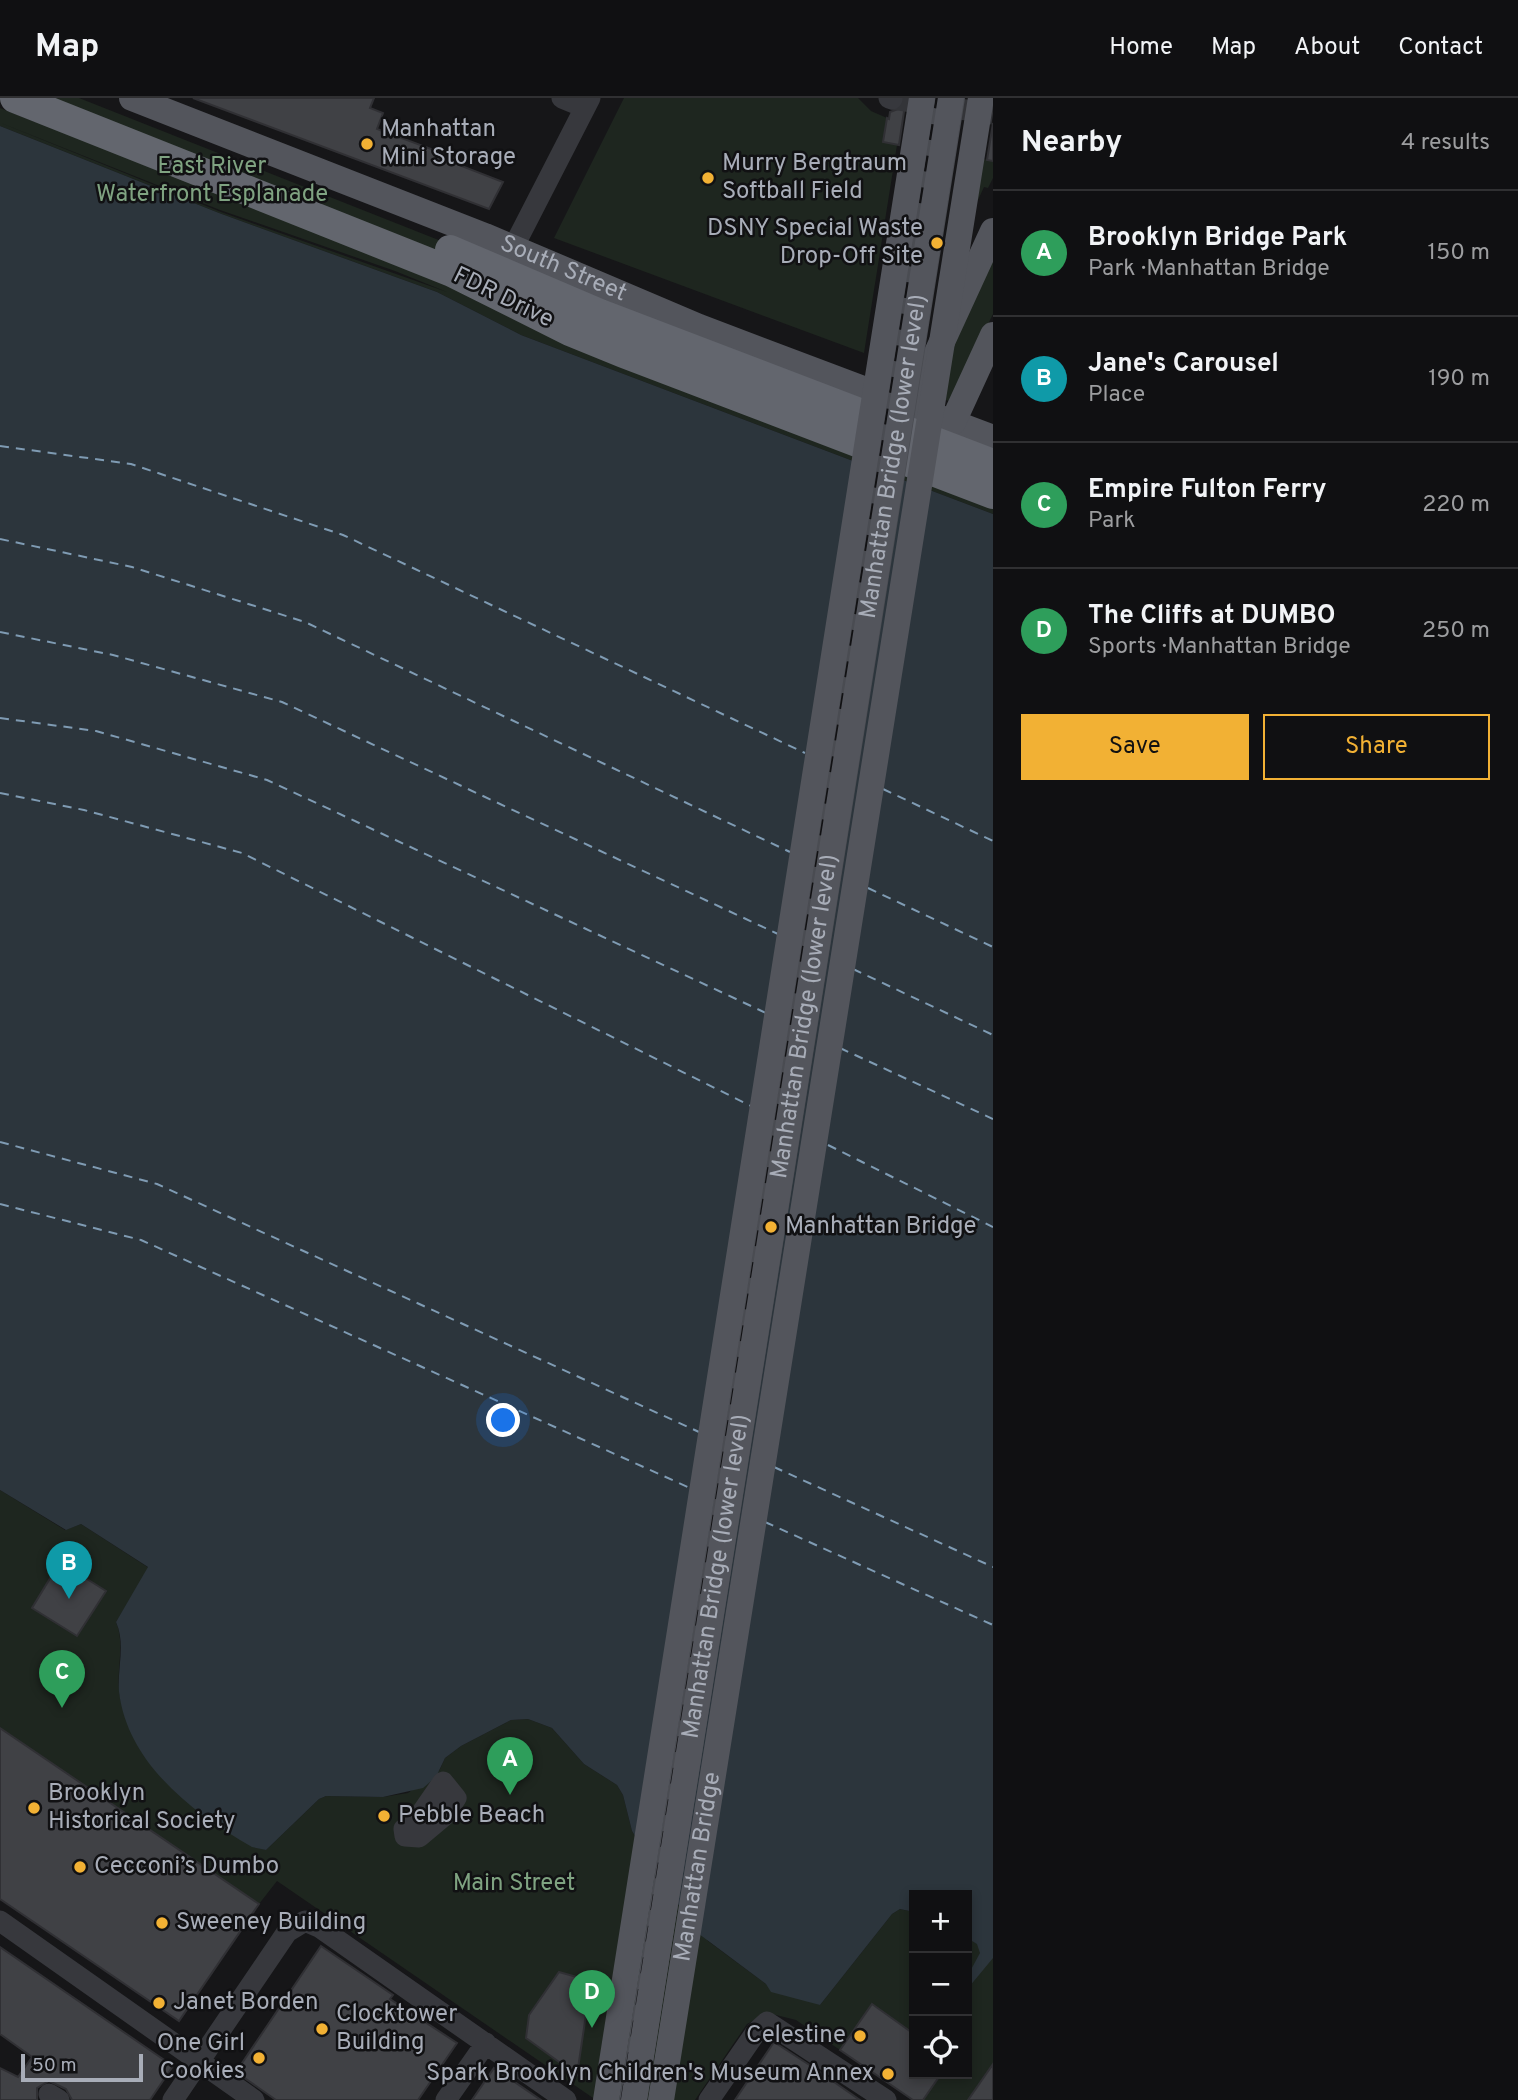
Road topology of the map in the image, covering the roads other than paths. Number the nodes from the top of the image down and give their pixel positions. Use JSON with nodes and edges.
{"nodes":[{"id":1,"x":15,"y":98,"type":"edge"},
{"id":2,"x":67,"y":98,"type":"edge"},
{"id":3,"x":562,"y":98,"type":"edge"},
{"id":4,"x":922,"y":98,"type":"edge"},
{"id":5,"x":951,"y":98,"type":"edge"},
{"id":6,"x":981,"y":98,"type":"edge"},
{"id":7,"x":137,"y":99,"type":"edge"},
{"id":8,"x":587,"y":102,"type":"edge"},
{"id":9,"x":0,"y":114,"type":"edge"},
{"id":10,"x":993,"y":231,"type":"edge"},
{"id":11,"x":513,"y":248,"type":"junction"},
{"id":12,"x":570,"y":331,"type":"junction"},
{"id":13,"x":993,"y":335,"type":"edge"},
{"id":14,"x":912,"y":407,"type":"junction"},
{"id":15,"x":953,"y":422,"type":"junction"},
{"id":16,"x":993,"y":438,"type":"edge"},
{"id":17,"x":993,"y":464,"type":"edge"},
{"id":18,"x":993,"y":494,"type":"edge"},
{"id":19,"x":0,"y":1922,"type":"edge"},
{"id":20,"x":486,"y":2043,"type":"junction"},
{"id":21,"x":200,"y":2061,"type":"junction"},
{"id":22,"x":173,"y":2100,"type":"edge"},
{"id":23,"x":254,"y":2100,"type":"edge"},
{"id":24,"x":446,"y":2100,"type":"edge"},
{"id":25,"x":566,"y":2100,"type":"edge"},
{"id":26,"x":606,"y":2100,"type":"edge"},
{"id":27,"x":634,"y":2100,"type":"edge"},
{"id":28,"x":661,"y":2100,"type":"edge"},
{"id":29,"x":709,"y":2100,"type":"edge"},
{"id":30,"x":886,"y":2100,"type":"edge"}],
"edges":[{"from":1,"to":12,"type":"highway","name":"FDR Drive"},
{"from":2,"to":17,"type":"highway","name":"FDR Drive","bridge":true},
{"from":3,"to":8,"type":"street"},
{"from":4,"to":26,"type":"main road","bridge":true},
{"from":5,"to":27,"type":"main road","name":"Manhattan Bridge (lower level)","bridge":true},
{"from":6,"to":28,"type":"main road","name":"Manhattan Bridge","bridge":true},
{"from":7,"to":11,"type":"main road","name":"South Street"},
{"from":8,"to":11,"type":"street"},
{"from":9,"to":12,"type":"highway"},
{"from":10,"to":14,"type":"main road"},
{"from":11,"to":14,"type":"main road","name":"South Street"},
{"from":12,"to":18,"type":"highway","name":"FDR Drive","bridge":true},
{"from":13,"to":15,"type":"main road"},
{"from":14,"to":15,"type":"main road","name":"South Street"},
{"from":15,"to":16,"type":"main road","name":"South Street"},
{"from":19,"to":21,"type":"street"},
{"from":20,"to":21,"type":"street"},
{"from":20,"to":24,"type":"street"},
{"from":20,"to":25,"type":"street"},
{"from":21,"to":22,"type":"street"},
{"from":21,"to":23,"type":"street"},
{"from":29,"to":30,"type":"street"}]}
